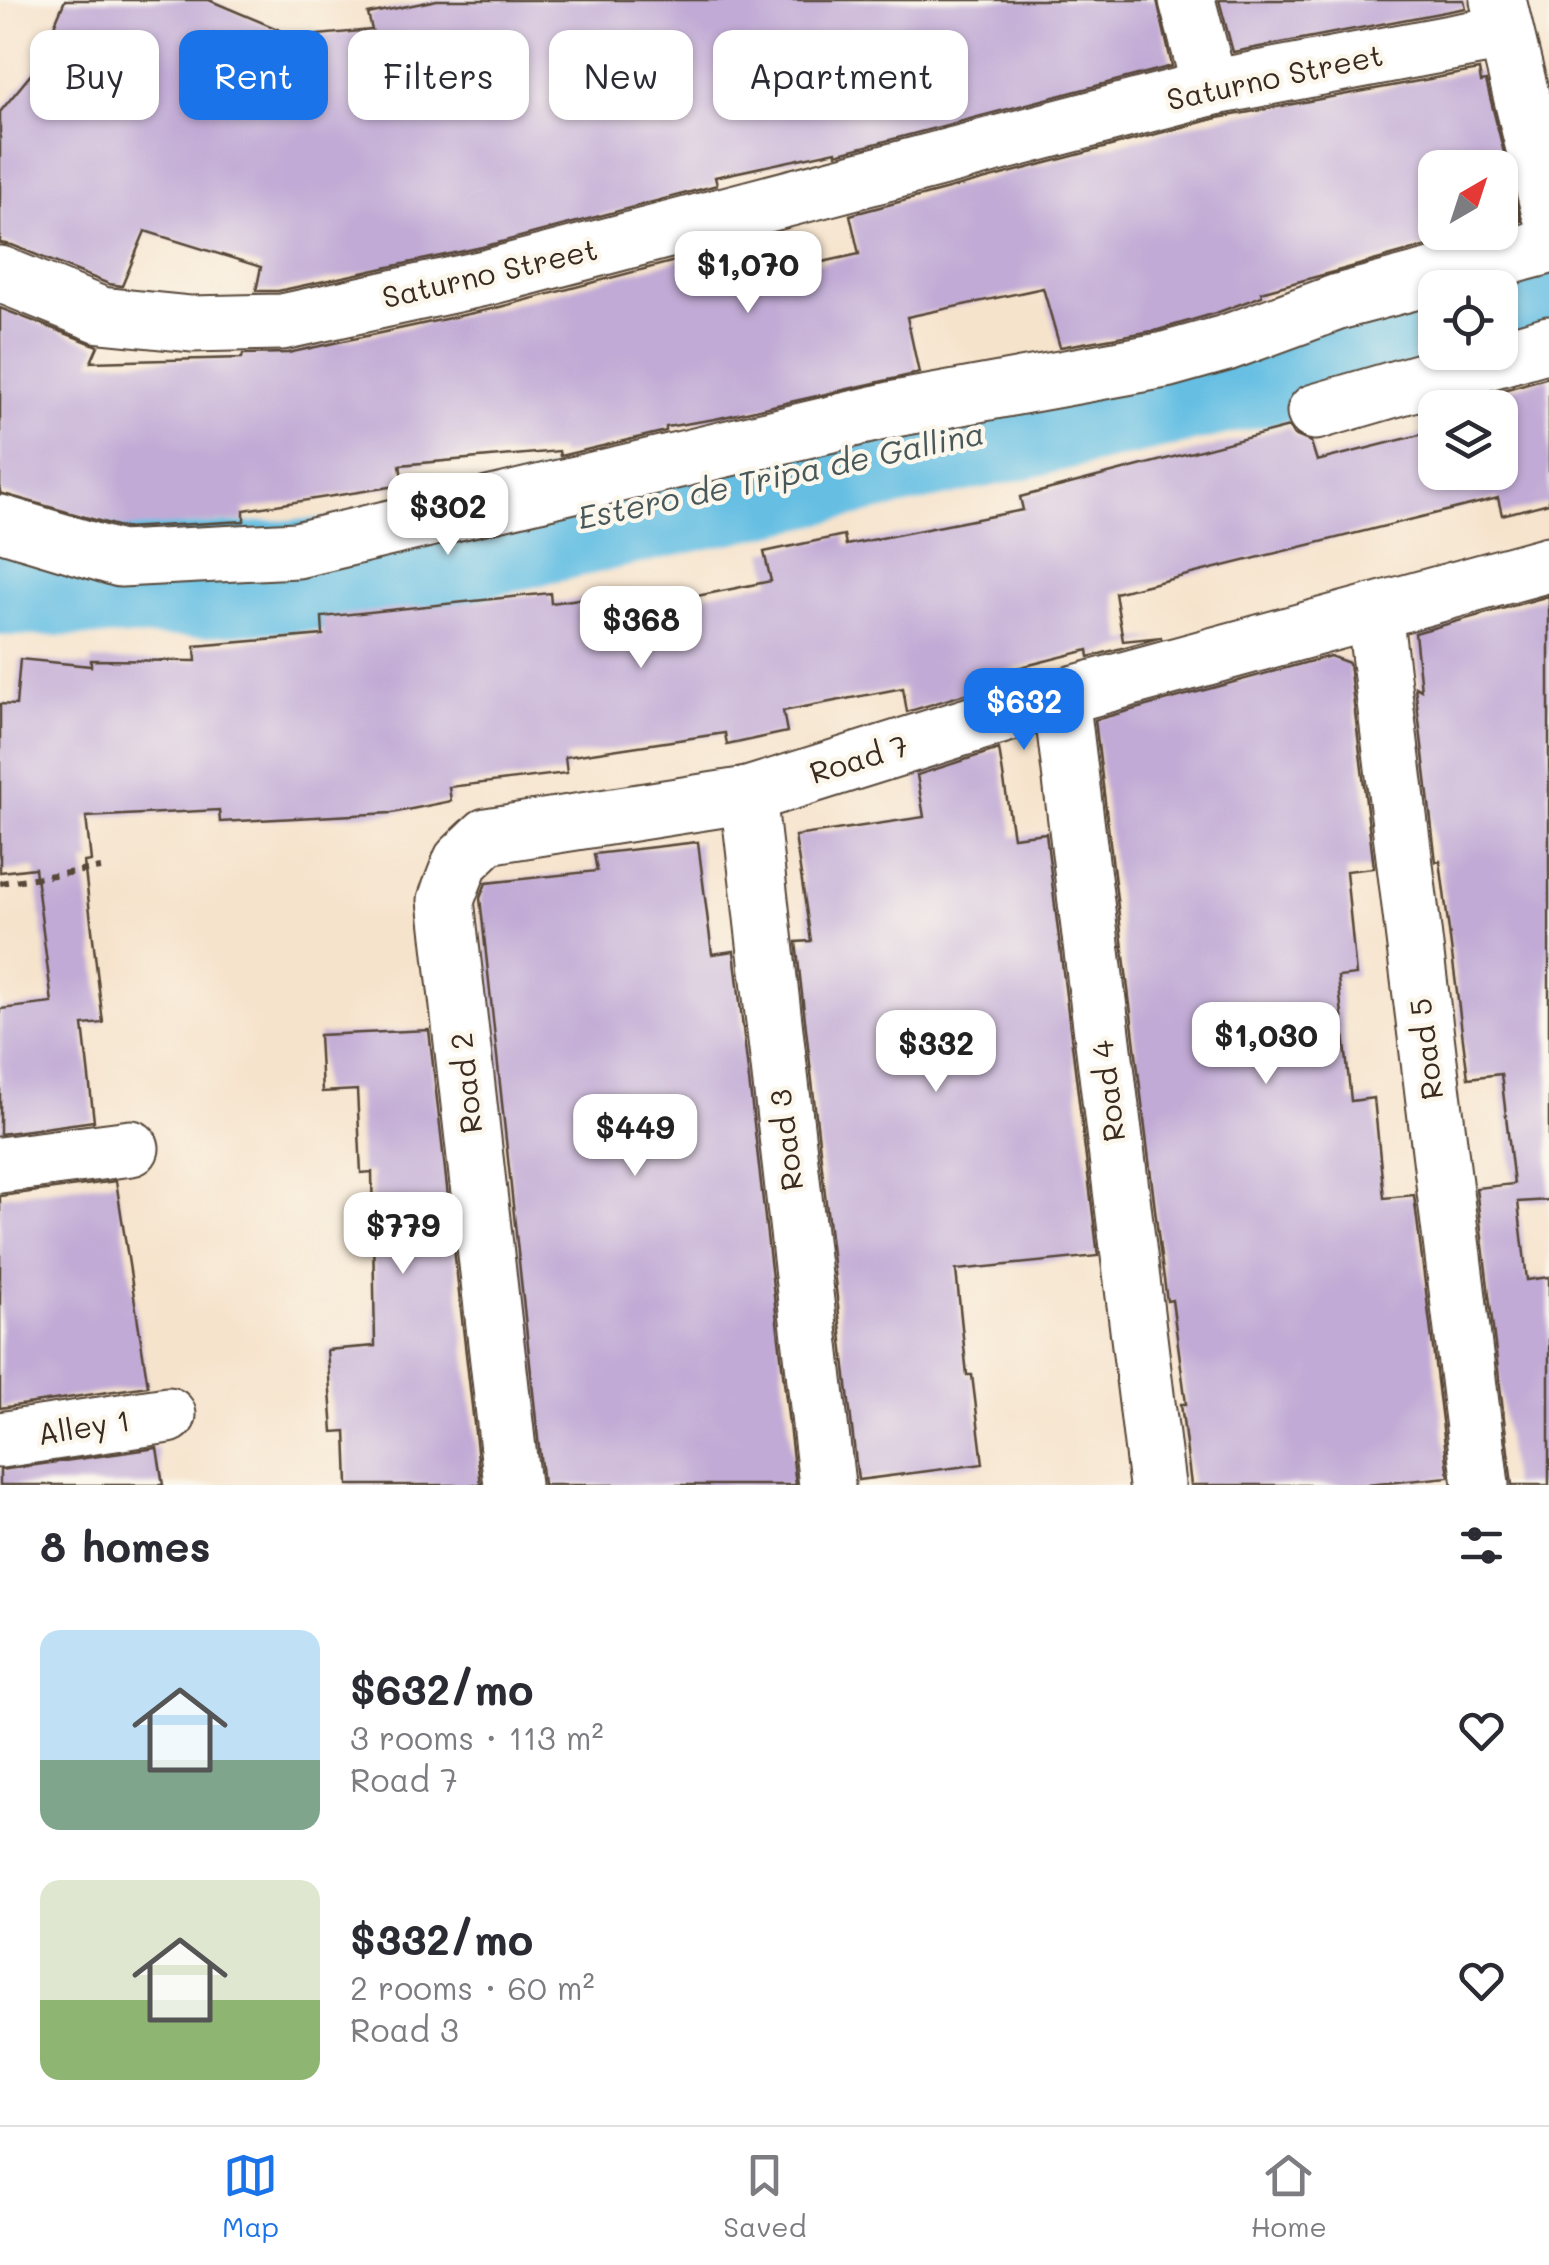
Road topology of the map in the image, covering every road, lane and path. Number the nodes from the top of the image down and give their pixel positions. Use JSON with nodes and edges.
{"nodes":[{"id":1,"x":1187,"y":0,"type":"edge"},
{"id":2,"x":1501,"y":16,"type":"edge"},
{"id":3,"x":1210,"y":88,"type":"junction"},
{"id":4,"x":1549,"y":210,"type":"edge"},
{"id":5,"x":1549,"y":246,"type":"edge"},
{"id":6,"x":0,"y":274,"type":"edge"},
{"id":7,"x":1549,"y":344,"type":"edge"},
{"id":8,"x":1314,"y":412,"type":"dead end"},
{"id":9,"x":0,"y":523,"type":"edge"},
{"id":10,"x":1549,"y":564,"type":"edge"},
{"id":11,"x":1374,"y":612,"type":"junction"},
{"id":12,"x":1061,"y":697,"type":"junction"},
{"id":13,"x":748,"y":794,"type":"junction"},
{"id":14,"x":460,"y":861,"type":"joint"},
{"id":15,"x":101,"y":868,"type":"dead end"},
{"id":16,"x":0,"y":882,"type":"edge"},
{"id":17,"x":132,"y":1148,"type":"dead end"},
{"id":18,"x":0,"y":1165,"type":"edge"},
{"id":19,"x":168,"y":1415,"type":"dead end"},
{"id":20,"x":0,"y":1440,"type":"edge"},
{"id":21,"x":512,"y":1485,"type":"edge"},
{"id":22,"x":828,"y":1485,"type":"edge"},
{"id":23,"x":1157,"y":1485,"type":"edge"},
{"id":24,"x":1481,"y":1485,"type":"edge"}],
"edges":[{"from":1,"to":3,"type":"street"},
{"from":2,"to":3,"type":"street","name":"Saturno Street"},
{"from":2,"to":4,"type":"street"},
{"from":3,"to":6,"type":"street","name":"Saturno Street"},
{"from":5,"to":9,"type":"street"},
{"from":7,"to":8,"type":"street"},
{"from":10,"to":11,"type":"street","name":"Road 7"},
{"from":11,"to":12,"type":"street","name":"Road 7"},
{"from":11,"to":24,"type":"street","name":"Road 5"},
{"from":12,"to":13,"type":"street","name":"Road 7"},
{"from":12,"to":23,"type":"street","name":"Road 4"},
{"from":13,"to":14,"type":"street","name":"Road 7"},
{"from":13,"to":22,"type":"street","name":"Road 3"},
{"from":14,"to":21,"type":"street","name":"Road 2"},
{"from":15,"to":16,"type":"path"},
{"from":17,"to":18,"type":"street"},
{"from":19,"to":20,"type":"street","name":"Alley 1"}]}
